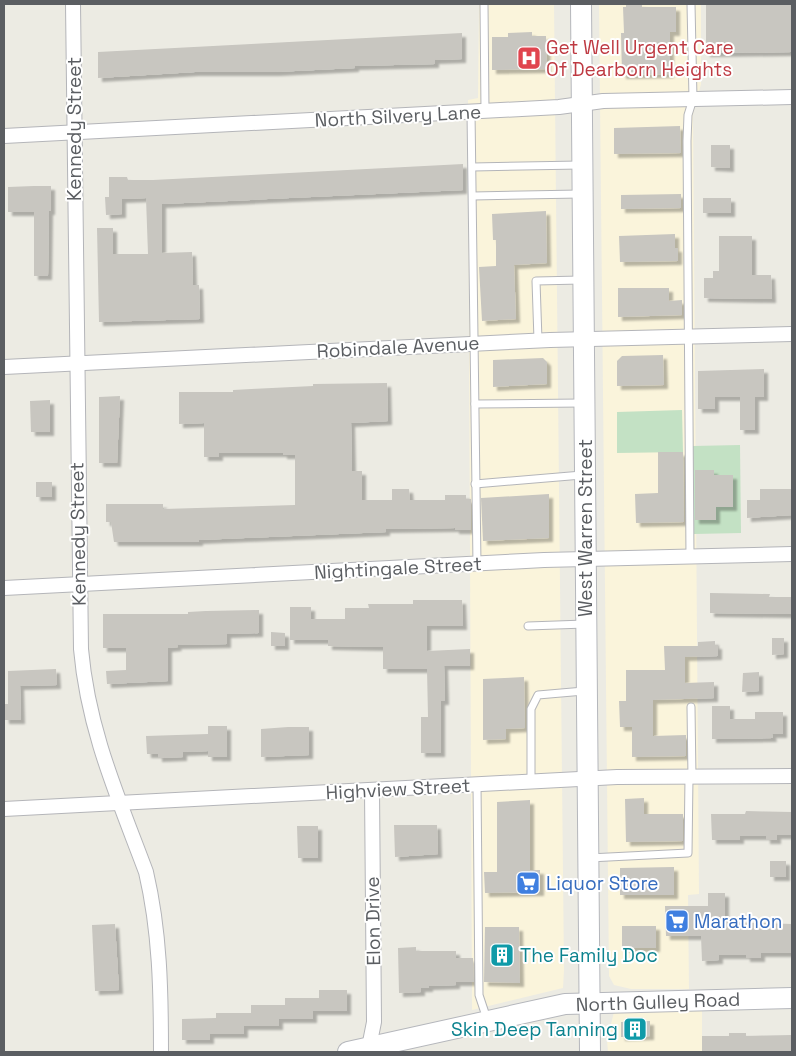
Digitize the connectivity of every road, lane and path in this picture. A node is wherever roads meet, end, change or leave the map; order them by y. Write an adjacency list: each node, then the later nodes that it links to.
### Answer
1 (73, 4): 9 (street, Kennedy Street)
2 (484, 4): 8 (lane)
3 (581, 4): 7 (main road, West Warren Street)
4 (691, 4): 6 (lane)
5 (792, 97): 6 (street, North Silvery Lane)
6 (693, 99): 7 (street, North Silvery Lane); 17 (lane)
7 (582, 103): 8 (street, North Silvery Lane); 11 (main road, West Warren Street)
8 (478, 111): 9 (street, North Silvery Lane); 12 (lane)
9 (74, 133): 10 (street, North Silvery Lane); 21 (street, Kennedy Street)
10 (4, 136)
11 (582, 165): 12 (lane); 13 (main road, West Warren Street)
12 (473, 167): 14 (lane)
13 (583, 194): 14 (lane); 15 (main road, West Warren Street)
14 (473, 196): 20 (lane)
15 (583, 280): 18 (main road, West Warren Street); 19 (lane)
16 (792, 334): 17 (street, Robindale Avenue)
17 (688, 336): 18 (street, Robindale Avenue); 28 (lane)
18 (584, 338): 19 (street, Robindale Avenue); 23 (main road, West Warren Street)
19 (538, 340): 20 (street, Robindale Avenue)
20 (475, 343): 21 (street, Robindale Avenue); 24 (lane)
21 (76, 363): 22 (street, Robindale Avenue); 31 (street, Kennedy Street)
22 (4, 367)
23 (584, 403): 24 (lane); 25 (main road, West Warren Street)
24 (475, 404): 26 (lane)
25 (585, 475): 26 (lane); 29 (main road, West Warren Street)
26 (475, 484): 30 (lane)
27 (792, 554): 28 (street, Nightingale Street)
28 (690, 557): 29 (street, Nightingale Street)
29 (586, 560): 30 (street, Nightingale Street); 33 (main road, West Warren Street)
30 (477, 564): 31 (street, Nightingale Street)
31 (78, 584): 32 (street, Nightingale Street); 43 (street, Kennedy Street)
32 (4, 588)
33 (586, 624): 34 (lane); 35 (main road, West Warren Street)
34 (528, 626)
35 (587, 691): 39 (main road, West Warren Street); 40 (lane)
36 (691, 707): 38 (lane)
37 (792, 776): 38 (street, Highview Street)
38 (690, 778): 39 (street, Highview Street); 45 (lane)
39 (588, 780): 40 (street, Highview Street); 45 (main road, West Warren Street)
40 (531, 782): 41 (street, Highview Street)
41 (478, 784): 42 (street, Highview Street); 48 (lane)
42 (372, 790): 43 (street, Highview Street); 49 (street, Elon Drive)
43 (120, 803): 44 (street, Highview Street); 50 (street, Kennedy Street)
44 (4, 809)
45 (588, 858): 47 (main road, West Warren Street)
46 (792, 998): 47 (main road, North Gulley Road)
47 (590, 1003): 48 (main road, North Gulley Road); 52 (main road, West Warren Street)
48 (488, 1021): 49 (main road, North Gulley Road)
49 (368, 1050): 51 (main road, North Gulley Road)
50 (161, 1052)
51 (348, 1052)
52 (590, 1052)

